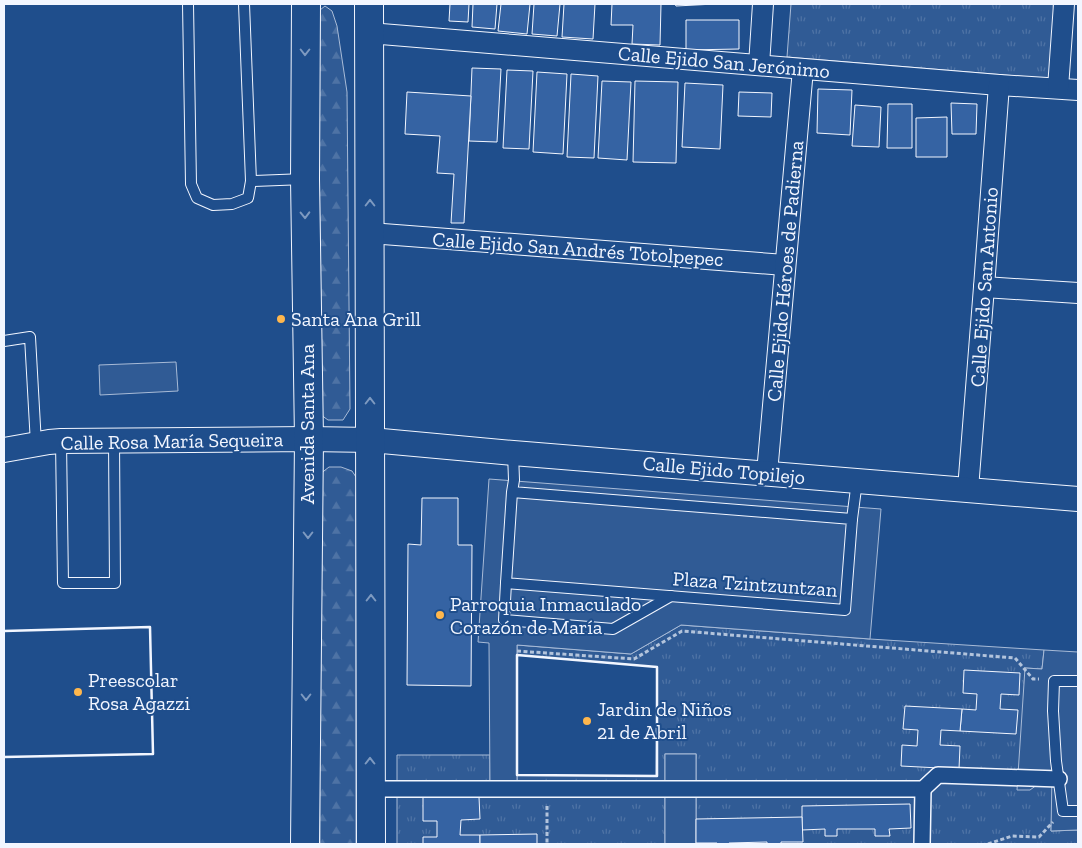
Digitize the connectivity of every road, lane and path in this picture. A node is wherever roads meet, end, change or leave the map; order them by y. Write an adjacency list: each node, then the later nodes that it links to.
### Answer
1 (188, 4): 14 (lane)
2 (244, 4): 14 (lane)
3 (306, 4): 13 (main road, Avenida Santa Ana, one-way to 13)
4 (369, 4): 7 (main road)
5 (763, 4): 8 (street)
6 (1064, 4): 11 (street)
7 (369, 33): 8 (street, Calle Ejido San Jerónimo); 15 (main road, one-way to 7)
8 (759, 65): 9 (street, Calle Ejido San Jerónimo)
9 (803, 69): 10 (street, Calle Ejido San Jerónimo); 16 (street, Calle Ejido Héroes de Padierna)
10 (999, 85): 11 (street, Calle Ejido San Jerónimo); 17 (street, Calle Ejido San Antonio)
11 (1058, 88): 12 (street, Calle Ejido San Jerónimo)
12 (1078, 90)
13 (304, 179): 14 (lane); 20 (main road, Avenida Santa Ana, one-way to 20)
14 (251, 181)
15 (370, 233): 16 (street, Calle Ejido San Andrés Totolpepec); 21 (main road, one-way to 15)
16 (785, 266): 27 (street, Calle Ejido Héroes de Padierna)
17 (984, 287): 18 (street); 29 (street, Calle Ejido San Antonio)
18 (1078, 293)
19 (4, 341): 24 (lane)
20 (309, 439): 21 (street, Calle Rosa María Sequeira); 23 (street, Calle Rosa María Sequeira); 44 (main road, Avenida Santa Ana, one-way to 44)
21 (370, 440): 26 (street, Calle Ejido Topilejo); 41 (main road, one-way to 21)
22 (62, 441): 23 (street, Calle Rosa María Sequeira); 23 (lane); 24 (street, Calle Rosa María Sequeira)
23 (114, 441)
24 (36, 444): 25 (street, Calle Rosa María Sequeira)
25 (4, 450)
26 (513, 453): 27 (street, Calle Ejido Topilejo); 30 (lane)
27 (767, 473): 28 (street, Calle Ejido Topilejo)
28 (857, 481): 29 (street, Calle Ejido Topilejo); 32 (lane)
29 (968, 489): 31 (street, Calle Ejido Topilejo)
30 (512, 492): 32 (lane); 33 (lane)
31 (1078, 498)
32 (852, 519): 34 (lane, Plaza Tzintzuntzan)
33 (506, 583): 34 (lane, Plaza Tzintzuntzan); 34 (lane)
34 (671, 596)
35 (517, 651): 36 (path)
36 (1054, 681): 37 (lane); 38 (lane)
37 (1078, 681)
38 (1059, 779): 40 (street); 42 (lane)
39 (547, 788): 40 (street); 41 (street); 46 (path)
40 (923, 788): 47 (street)
41 (370, 789): 45 (main road)
42 (1063, 811): 43 (lane); 48 (path)
43 (1078, 811)
44 (305, 844)
45 (370, 844)
46 (547, 844)
47 (922, 844)
48 (988, 844)

